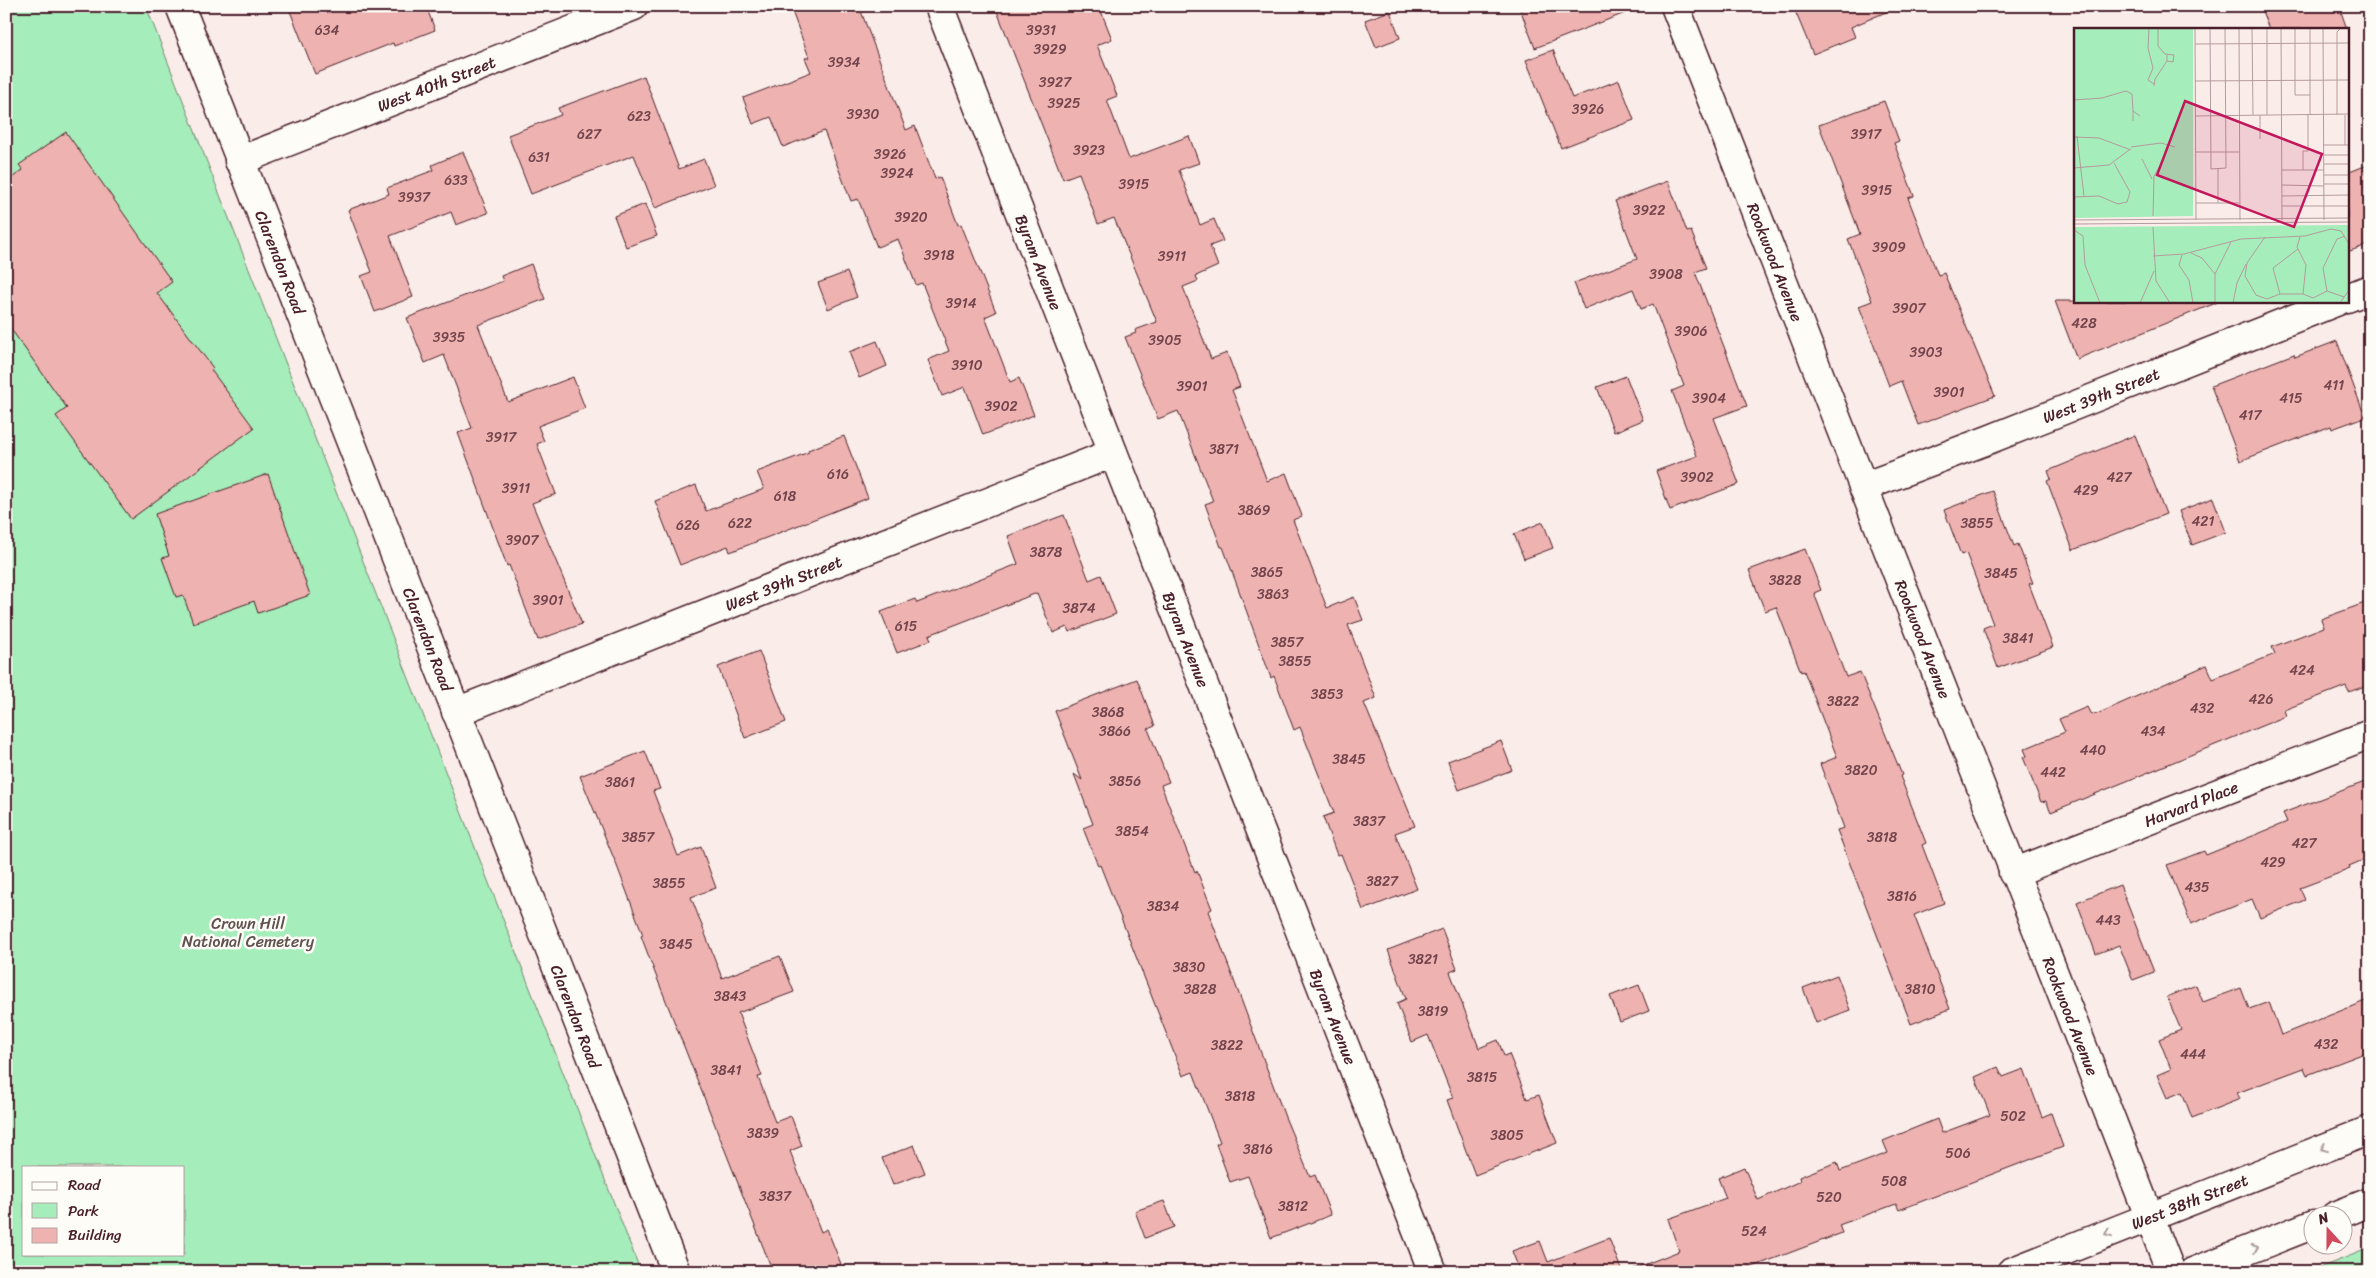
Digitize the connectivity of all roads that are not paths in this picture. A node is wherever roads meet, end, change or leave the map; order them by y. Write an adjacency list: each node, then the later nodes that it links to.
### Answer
1 (180, 6): 5 (street, Clarendon Road)
2 (634, 6): 5 (street, West 40th Street)
3 (939, 6): 9 (street, Byram Avenue)
4 (1675, 6): 10 (street, Rookwood Avenue)
5 (239, 161): 11 (street, Clarendon Road)
6 (2370, 289): 7 (street)
7 (2348, 298)
8 (2335, 302): 10 (street, West 39th Street)
9 (1113, 453): 11 (street, West 39th Street); 20 (street, Byram Avenue)
10 (1863, 487): 13 (street, Rookwood Avenue)
11 (456, 712): 19 (street, Clarendon Road)
12 (2370, 734): 13 (street, Harvard Place)
13 (2013, 873): 17 (street, Rookwood Avenue)
14 (2370, 1130): 17 (street, West 38th Street, one-way to 17)
15 (2370, 1202): 16 (street)
16 (2354, 1209)
17 (2149, 1217): 21 (street, West 38th Street, one-way to 21); 22 (street, Rookwood Avenue)
18 (2304, 1228): 23 (street, one-way to 18)
19 (676, 1272)
20 (1433, 1272)
21 (2011, 1272)
22 (2171, 1272)
23 (2193, 1272)

